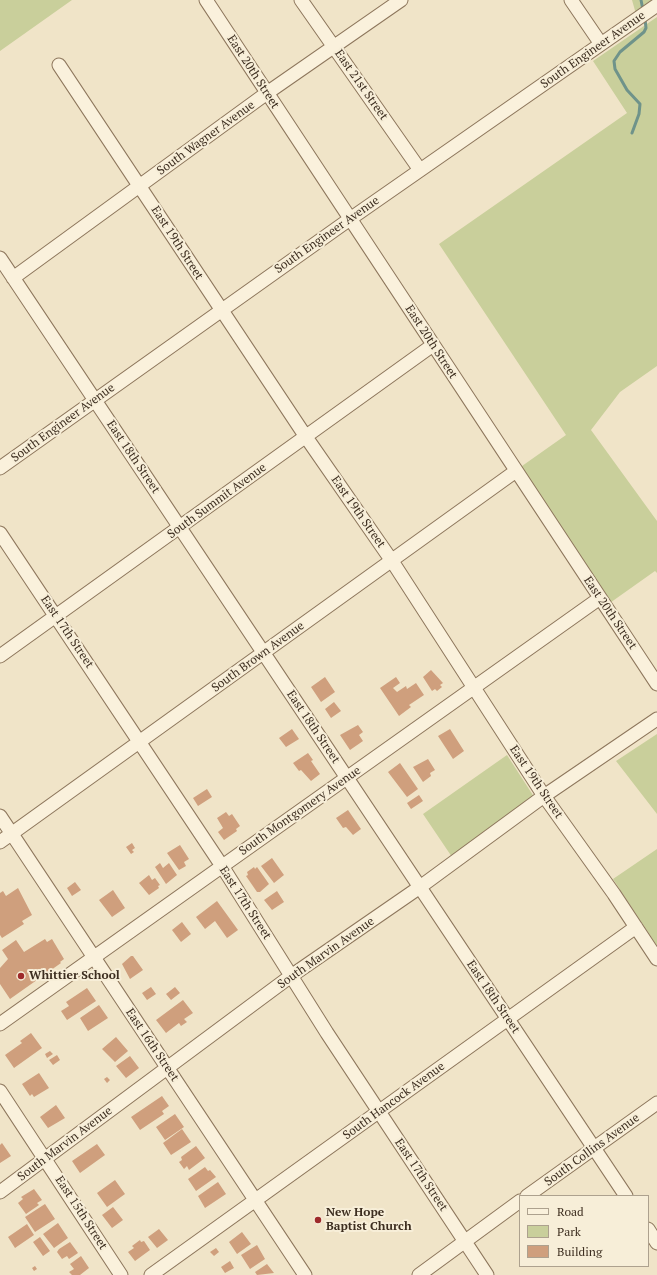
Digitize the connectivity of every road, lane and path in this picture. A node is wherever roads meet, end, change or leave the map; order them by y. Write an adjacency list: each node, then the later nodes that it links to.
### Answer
1 (206, 0): 9 (street, East 20th Street)
2 (301, 0): 7 (street, East 21st Street)
3 (400, 0): 7 (street, South Wagner Avenue)
4 (571, 0): 6 (street)
5 (657, 5): 6 (street, South Engineer Avenue)
6 (601, 44): 10 (street, South Engineer Avenue)
7 (334, 47): 9 (street, South Wagner Avenue); 10 (street, East 21st Street)
8 (59, 64): 11 (street, East 19th Street)
9 (267, 93): 11 (street, South Wagner Avenue); 12 (street, East 20th Street)
10 (420, 170): 12 (street, South Engineer Avenue)
11 (140, 186): 14 (street, South Wagner Avenue); 15 (street, East 19th Street)
12 (350, 219): 15 (street, South Engineer Avenue); 16 (street, East 20th Street)
13 (0, 258): 14 (street, East 18th Street)
14 (13, 278): 17 (street, East 18th Street)
15 (222, 310): 17 (street, South Engineer Avenue); 18 (street, East 19th Street)
16 (433, 345): 18 (street, South Summit Avenue); 20 (street, East 20th Street)
17 (95, 400): 19 (street, South Engineer Avenue); 21 (street, East 18th Street)
18 (306, 437): 21 (street, South Summit Avenue); 23 (street, East 19th Street)
19 (0, 468)
20 (516, 471): 23 (street, South Brown Avenue); 24 (street, East 20th Street)
21 (180, 527): 25 (street, South Summit Avenue); 26 (street, East 18th Street)
22 (0, 533): 25 (street, East 17th Street)
23 (392, 561): 26 (street, South Brown Avenue); 29 (street, East 19th Street)
24 (600, 598): 28 (street, East 20th Street); 29 (street, South Montgomery Avenue)
25 (56, 616): 27 (street, South Summit Avenue); 31 (street, East 17th Street)
26 (264, 653): 31 (street, South Brown Avenue); 32 (street, East 18th Street)
27 (0, 656)
28 (657, 684)
29 (474, 687): 32 (street, South Montgomery Avenue); 33 (street, East 19th Street)
30 (657, 719): 33 (street, South Marvin Avenue)
31 (140, 742): 35 (street, South Brown Avenue); 37 (street, East 17th Street)
32 (348, 779): 37 (street, South Montgomery Avenue); 38 (street, East 18th Street)
33 (544, 796): 38 (street, South Marvin Avenue); 39 (street, East 19th Street)
34 (0, 816): 35 (street, East 16th Street)
35 (12, 834): 36 (street, South Brown Avenue); 40 (street, East 16th Street)
36 (0, 842)
37 (222, 866): 40 (street, South Montgomery Avenue); 42 (street, East 17th Street)
38 (420, 887): 42 (street, South Marvin Avenue); 43 (street, East 18th Street)
39 (636, 927): 41 (street, East 19th Street); 43 (street, South Hancock Avenue)
40 (94, 957): 44 (street, South Montgomery Avenue); 45 (street, East 16th Street)
41 (657, 959)
42 (291, 976): 45 (street, South Marvin Avenue); 48 (street, East 17th Street)
43 (508, 1019): 48 (street, South Hancock Avenue); 49 (street, East 18th Street)
44 (0, 1024)
45 (168, 1068): 50 (street, South Marvin Avenue); 54 (street, East 16th Street)
46 (0, 1091): 50 (street, East 15th Street)
47 (657, 1103): 49 (street, South Collins Avenue)
48 (379, 1112): 54 (street, South Hancock Avenue); 57 (street, East 17th Street)
49 (594, 1148): 52 (street, South Collins Avenue); 53 (street, East 18th Street)
50 (46, 1159): 51 (street, South Marvin Avenue); 59 (street, East 15th Street)
51 (0, 1192)
52 (528, 1195)
53 (625, 1195)
54 (256, 1201): 60 (street, South Hancock Avenue); 61 (street, East 16th Street)
55 (519, 1202): 57 (street)
56 (649, 1231): 58 (street)
57 (465, 1242): 62 (street); 63 (street, East 17th Street)
58 (657, 1243)
59 (121, 1275)
60 (152, 1275)
61 (305, 1275)
62 (419, 1275)
63 (487, 1275)

